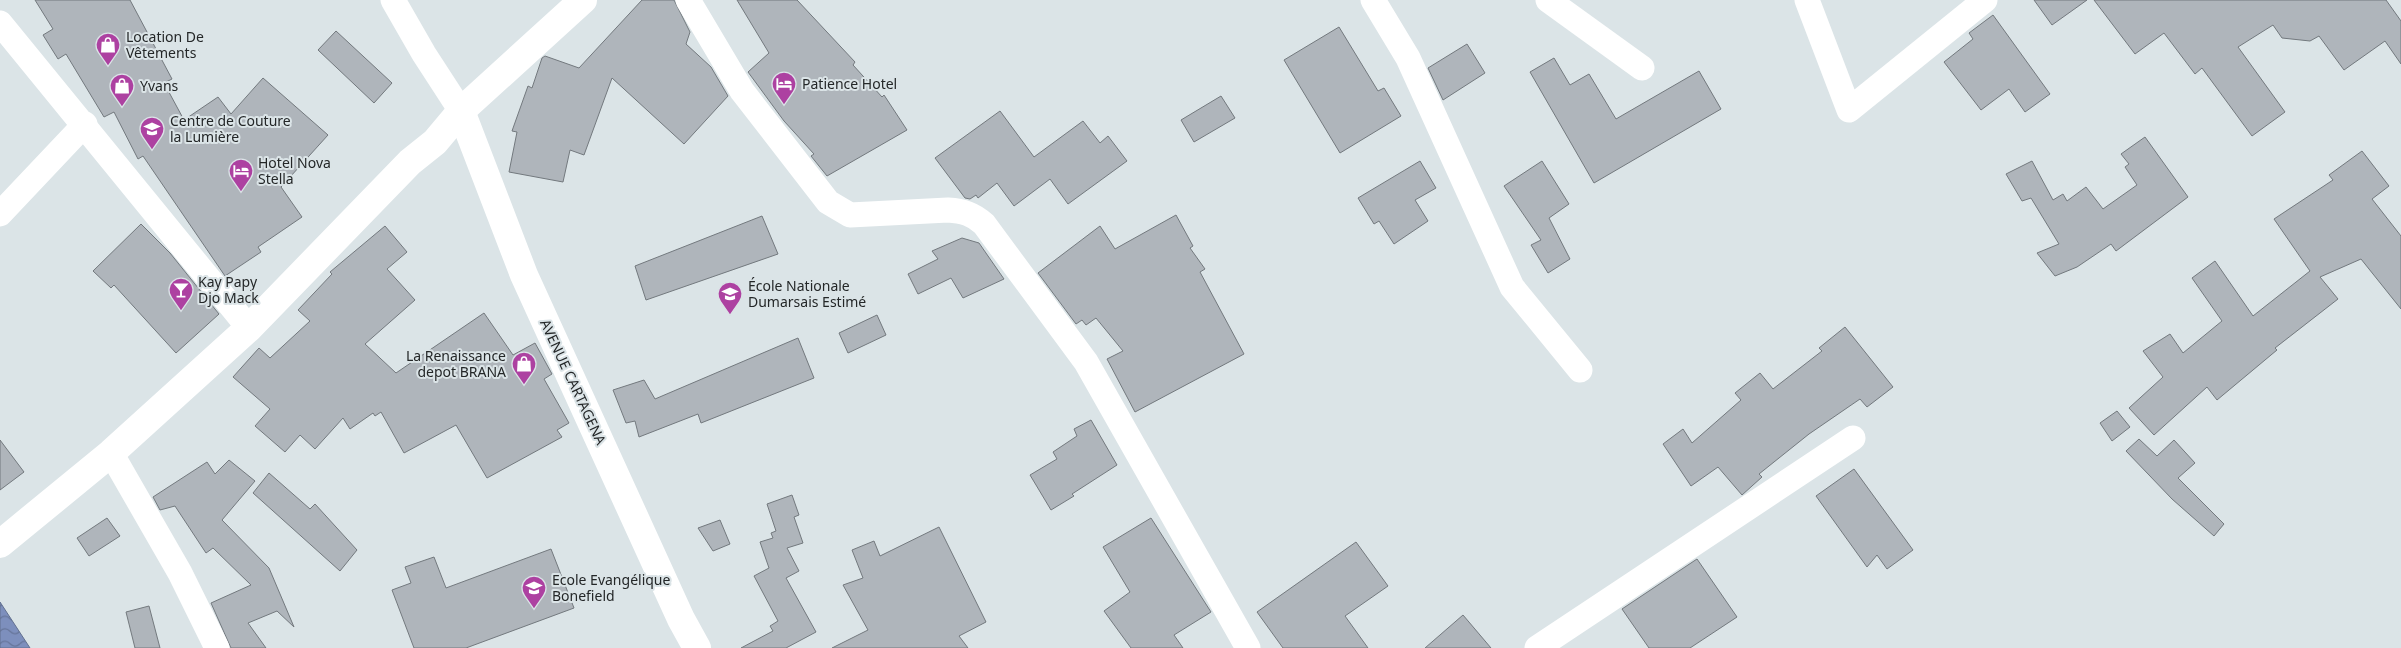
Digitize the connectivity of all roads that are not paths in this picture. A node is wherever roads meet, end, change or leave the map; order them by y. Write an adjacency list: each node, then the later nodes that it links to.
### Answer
1 (393, 0): 10 (street)
2 (582, 0): 10 (main road)
3 (688, 0): 20 (street)
4 (1373, 0): 14 (street)
5 (1548, 0): 9 (street)
6 (1807, 0): 7 (street)
7 (1985, 0)
8 (5, 40): 11 (street)
9 (1642, 68)
10 (461, 111): 13 (main road); 19 (main road, AVENUE CARTAGENA)
11 (85, 124): 12 (street); 13 (street)
12 (0, 214)
13 (249, 328): 16 (main road)
14 (1580, 370)
15 (1853, 438): 21 (street)
16 (111, 453): 17 (main road); 18 (street)
17 (0, 544)
18 (217, 648)
19 (697, 648)
20 (1248, 648)
21 (1537, 648)

